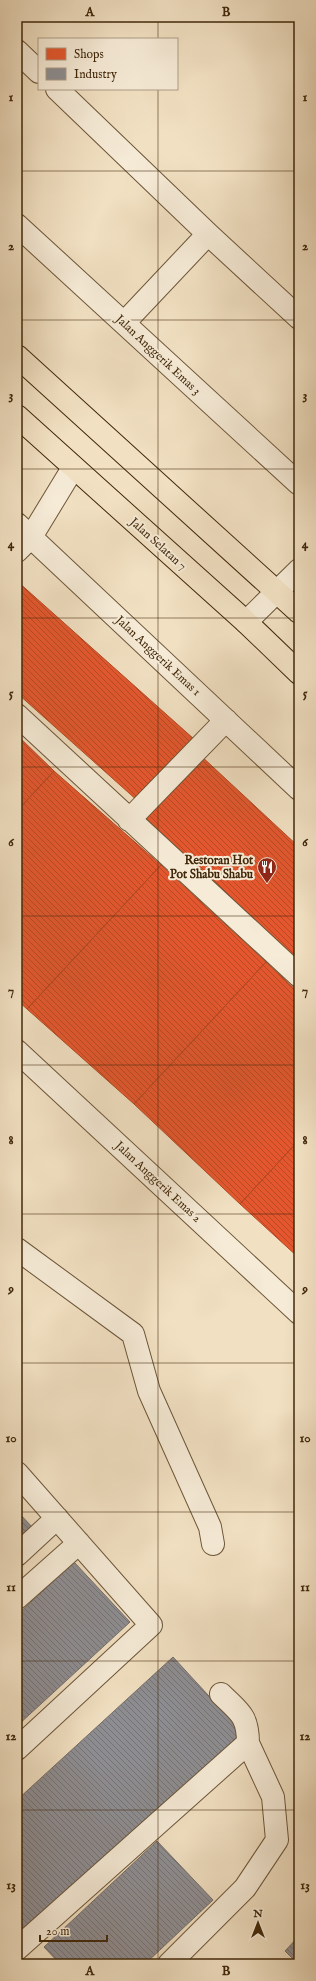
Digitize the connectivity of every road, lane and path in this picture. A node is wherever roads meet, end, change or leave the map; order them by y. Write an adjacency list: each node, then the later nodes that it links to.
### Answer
1 (17, 51): 2 (street)
2 (38, 71)
3 (58, 90): 5 (street)
4 (17, 225): 7 (street, Jalan Anggerik Emas 3)
5 (208, 234): 6 (street); 7 (street)
6 (299, 318)
7 (124, 323): 11 (street, Jalan Anggerik Emas 3)
8 (17, 356): 14 (main road)
9 (17, 416): 10 (main road, Jalan Selatan 7)
10 (73, 468): 12 (street); 16 (main road, Jalan Selatan 7)
11 (299, 484)
12 (22, 537): 19 (street, Jalan Anggerik Emas 1)
13 (299, 570): 14 (street)
14 (277, 591): 15 (main road); 16 (street)
15 (299, 612)
16 (246, 622): 17 (main road, Jalan Selatan 7)
17 (299, 673)
18 (17, 715): 21 (street)
19 (226, 720): 20 (street, Jalan Anggerik Emas 1); 21 (street)
20 (299, 789)
21 (129, 820): 22 (street)
22 (299, 976)
23 (17, 1051): 25 (street, Jalan Anggerik Emas 2)
24 (17, 1250): 29 (street)
25 (299, 1313)
26 (17, 1473): 27 (street)
27 (57, 1518): 28 (street); 30 (street)
28 (79, 1543): 31 (street); 34 (street)
29 (212, 1544)
30 (17, 1555)
31 (17, 1598)
32 (221, 1694): 33 (street)
33 (248, 1743): 35 (street); 38 (street)
34 (17, 1749)
35 (17, 1949)
36 (17, 1958): 37 (street)
37 (22, 1964)
38 (169, 1964)

